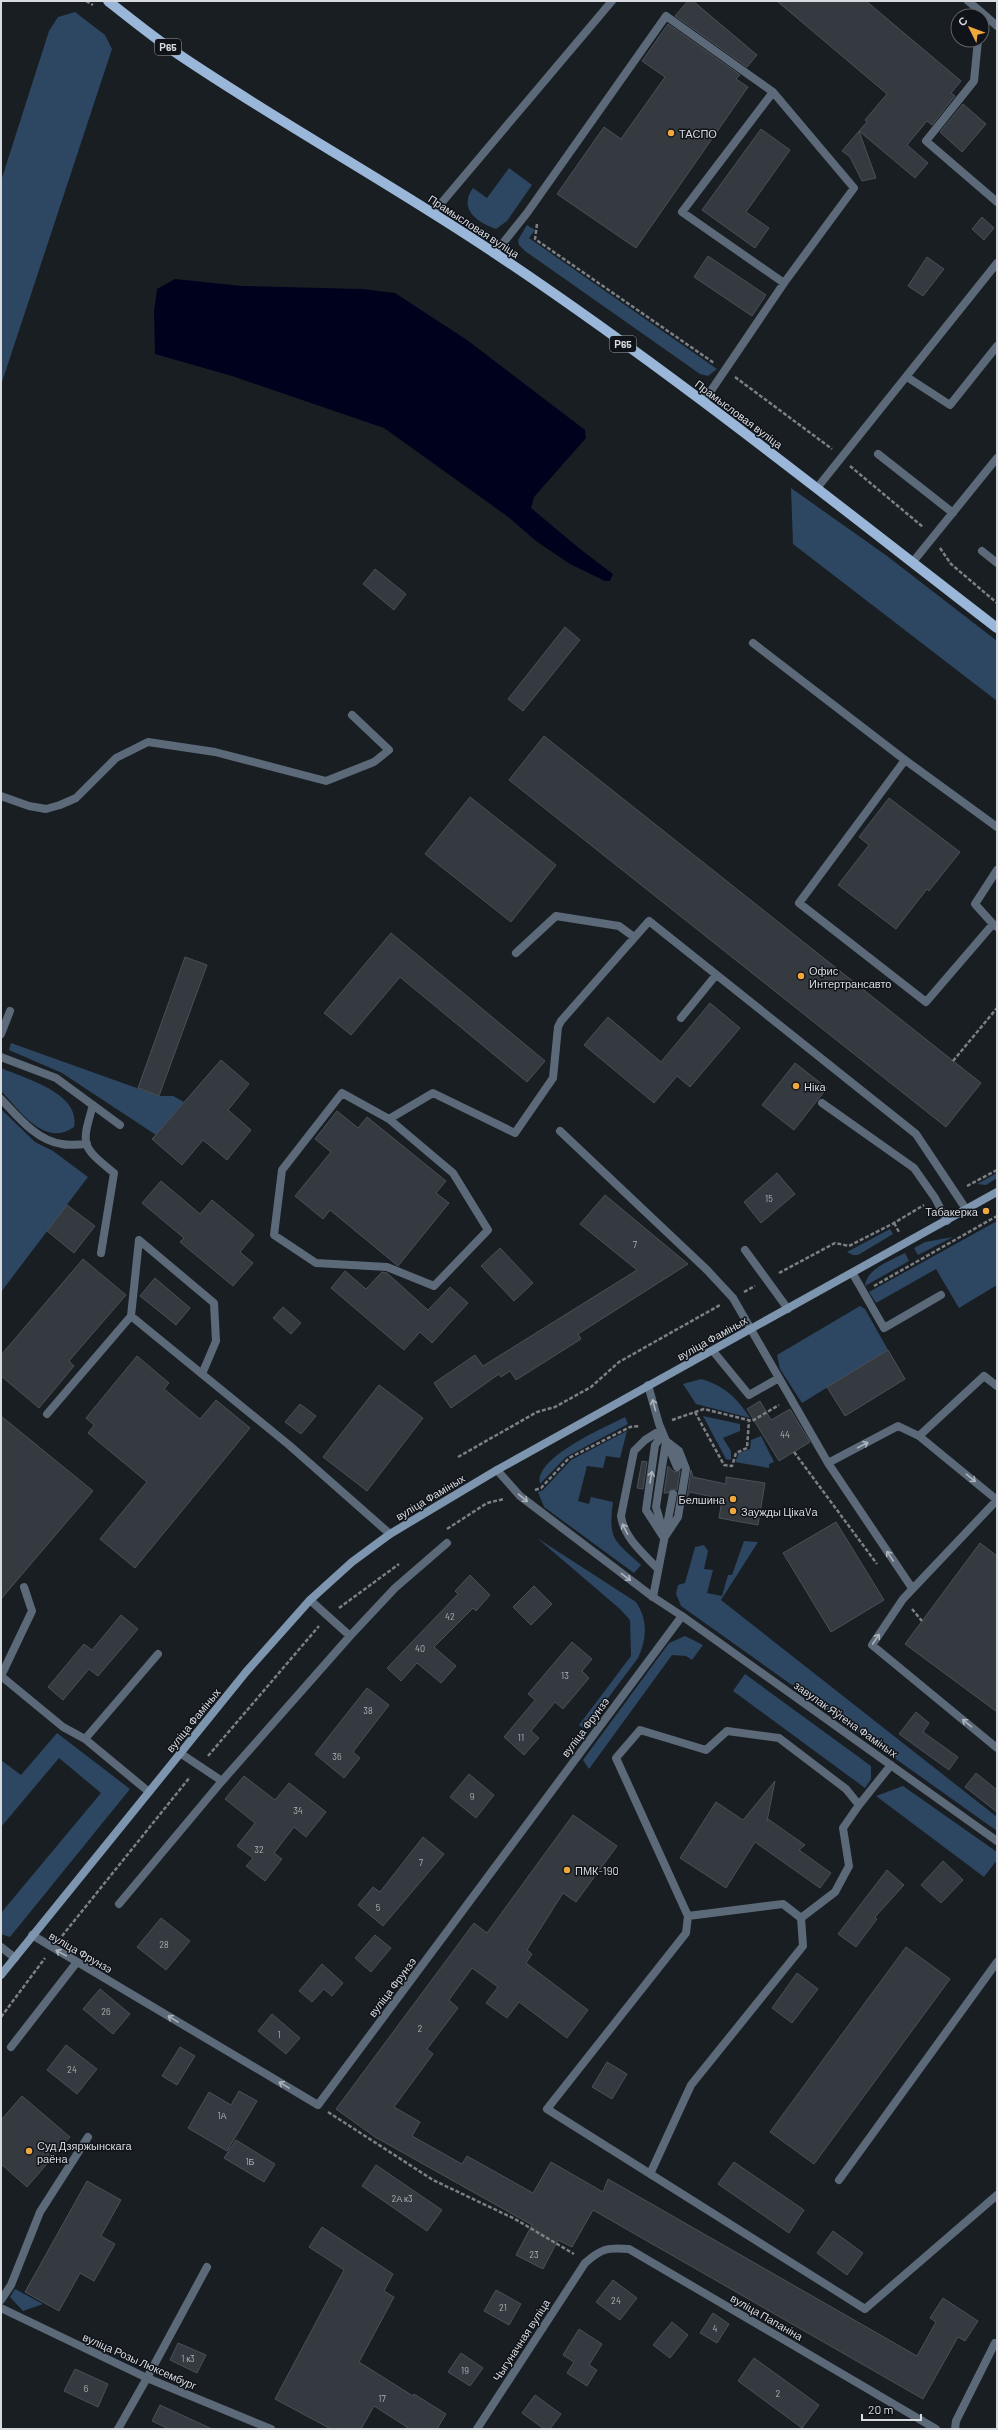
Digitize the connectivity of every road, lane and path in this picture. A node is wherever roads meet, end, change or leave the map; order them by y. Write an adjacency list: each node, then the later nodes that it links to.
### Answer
1 (86, 1): 2 (path)
2 (96, 1)
3 (108, 1): 8 (main road, Прамысловая вуліца / Р65)
4 (612, 1): 8 (street)
5 (977, 48): 7 (street)
6 (773, 92): 10 (street); 12 (street); 12 (street)
7 (997, 202)
8 (433, 213): 10 (main road, Прамысловая вуліца / Р65)
9 (537, 220): 14 (path)
10 (495, 253): 16 (main road, Прамысловая вуліца / Р65)
11 (997, 263): 15 (street)
12 (784, 282): 14 (street)
13 (997, 346): 15 (street)
14 (724, 370): 16 (street); 18 (path)
15 (907, 377): 18 (street)
16 (704, 401): 20 (main road, Прамысловая вуліца / Р65)
17 (878, 454): 21 (street)
18 (841, 458): 20 (street); 22 (path)
19 (997, 458): 21 (street)
20 (817, 488): 24 (main road, Прамысловая вуліца / Р65)
21 (952, 513): 22 (street)
22 (933, 536): 24 (street); 26 (path)
23 (982, 551): 25 (street)
24 (912, 563): 27 (main road, Прамысловая вуліца / Р65)
25 (997, 563)
26 (997, 603)
27 (997, 628)
28 (753, 643): 30 (street)
29 (352, 715): 31 (street)
30 (905, 760): 32 (street); 34 (street)
31 (1, 796)
32 (997, 827)
33 (997, 870): 34 (street)
34 (995, 925)
35 (634, 937): 36 (street); 37 (street); 47 (street)
36 (516, 953)
37 (716, 975): 40 (street); 53 (street)
38 (997, 1008): 43 (path)
39 (10, 1010): 41 (street)
40 (681, 1018)
41 (1, 1034)
42 (1, 1057): 46 (street)
43 (953, 1061)
44 (1, 1099): 50 (street)
45 (822, 1103): 52 (street)
46 (93, 1105): 48 (street); 50 (street)
47 (389, 1119): 47 (street)
48 (120, 1125)
49 (560, 1131): 62 (street)
50 (87, 1144): 57 (street)
51 (997, 1192): 53 (main road, вуліца Фаміных)
52 (935, 1198): 55 (street); 59 (path)
53 (966, 1210): 55 (main road, вуліца Фаміных)
54 (997, 1216): 60 (path)
55 (947, 1221): 58 (main road, вуліца Фаміных)
56 (745, 1250): 59 (street)
57 (101, 1252)
58 (853, 1274): 60 (street); 63 (main road, вуліца Фаміных)
59 (767, 1279): 62 (path); 63 (street)
60 (863, 1292): 61 (street)
61 (940, 1295)
62 (733, 1298): 65 (street); 78 (path)
63 (788, 1309): 65 (main road, вуліца Фаміных)
64 (131, 1316): 67 (street); 67 (street); 73 (street)
65 (749, 1330): 66 (main road, вуліца Фаміных); 68 (street)
66 (713, 1351): 68 (street); 69 (main road, вуліца Фаміных)
67 (202, 1374): 84 (street)
68 (779, 1378): 71 (street)
69 (648, 1385): 75 (street, one-way to 69); 81 (main road, вуліца Фаміных)
70 (997, 1386): 76 (street)
71 (790, 1398): 74 (path); 79 (street)
72 (695, 1412): 74 (path); 74 (path); 75 (path)
73 (47, 1414)
74 (749, 1420)
75 (662, 1432): 80 (street); 85 (street, one-way to 75); 85 (street); 88 (street, one-way to 75)
76 (919, 1436): 79 (street, one-way to 76); 83 (street, one-way to 83)
77 (794, 1452): 87 (path)
78 (458, 1457)
79 (828, 1463): 90 (street, one-way to 79)
80 (677, 1467)
81 (497, 1470): 84 (main road, вуліца Фаміных); 91 (street, завулак Яўгена Фаміных, one-way to 91)
82 (673, 1494): 85 (street)
83 (997, 1500): 90 (street)
84 (390, 1534): 93 (main road, вуліца Фаміных)
85 (664, 1538): 88 (street)
86 (447, 1543): 96 (street)
87 (879, 1567)
88 (658, 1569): 91 (street)
89 (24, 1587): 98 (street)
90 (912, 1588): 92 (street)
91 (653, 1597): 94 (street, завулак Яўгена Фаміных)
92 (903, 1599): 95 (path); 100 (street, one-way to 92)
93 (310, 1600): 96 (street); 101 (main road, вуліца Фаміных)
94 (682, 1616): 102 (street, завулак Яўгена Фаміных); 117 (street, вуліца Фрунзэ)
95 (922, 1620)
96 (350, 1636): 103 (street)
97 (158, 1654): 99 (street)
98 (1, 1676): 99 (street)
99 (85, 1739): 104 (street)
100 (997, 1748)
101 (180, 1753): 103 (street); 104 (main road, вуліца Фаміных)
102 (891, 1765): 105 (street); 106 (street, завулак Яўгена Фаміных)
103 (222, 1781): 107 (street)
104 (149, 1792): 110 (main road, вуліца Фаміных)
105 (859, 1805): 108 (street); 109 (street)
106 (997, 1841)
107 (119, 1904)
108 (688, 1916): 109 (street); 119 (street)
109 (801, 1918): 119 (street)
110 (32, 1935): 112 (main road, вуліца Фаміных); 113 (street, вуліца Фрунзэ, one-way to 110)
111 (1, 1947): 112 (street)
112 (15, 1958): 115 (main road, вуліца Фаміных)
113 (77, 1962): 116 (street); 117 (street, вуліца Фрунзэ, one-way to 113)
114 (997, 1962): 120 (street)
115 (1, 1975)
116 (11, 2047)
117 (318, 2105): 122 (path)
118 (88, 2137): 124 (street)
119 (650, 2174): 121 (street)
120 (839, 2180)
121 (997, 2195)
122 (585, 2263): 130 (street, Чыгуначная вуліца); 131 (street, вуліца Папаніна)
123 (207, 2267): 127 (street)
124 (1, 2300)
125 (1, 2308): 127 (street, вуліца Розы Люксембург)
126 (995, 2343): 132 (street)
127 (147, 2378): 128 (street); 129 (street, вуліца Розы Люксембург)
128 (118, 2429)
129 (271, 2429)
130 (477, 2429)
131 (936, 2429)
132 (955, 2429)

